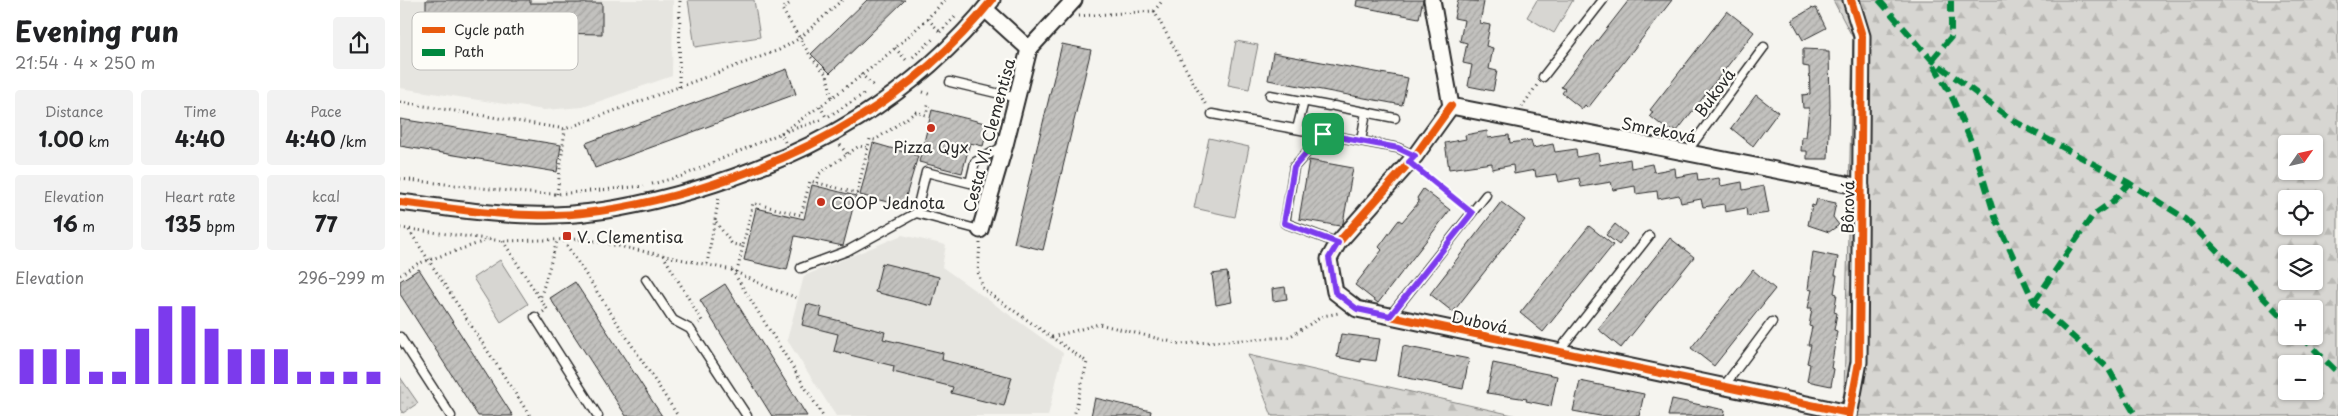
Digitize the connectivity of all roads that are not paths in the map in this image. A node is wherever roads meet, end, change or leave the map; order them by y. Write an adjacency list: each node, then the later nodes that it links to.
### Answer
1 (1074, 0): 7 (street)
2 (1432, 0): 13 (street)
3 (1604, 0): 8 (lane)
4 (1851, 0): 23 (street, Bôrová)
5 (988, 4): 7 (street); 25 (street)
6 (1764, 47): 21 (lane, Buková)
7 (1029, 49): 11 (street, Cesta Vl. Clementisa)
8 (1543, 77)
9 (950, 82): 11 (lane)
10 (1270, 95): 12 (lane)
11 (1017, 98): 20 (street, Cesta Vl. Clementisa)
12 (1304, 101): 14 (lane); 17 (lane)
13 (1451, 106): 21 (street, Smreková); 22 (street, Dubová)
14 (1366, 112): 16 (lane); 19 (lane)
15 (1212, 114): 17 (lane)
16 (1395, 118)
17 (1298, 130): 18 (lane)
18 (1323, 134): 19 (lane); 29 (lane)
19 (1361, 141): 22 (lane)
20 (1005, 145): 26 (lane); 27 (street, Cesta Vl. Clementisa)
21 (1686, 152): 23 (street, Smreková)
22 (1412, 159): 29 (street, Dubová)
23 (1861, 187): 38 (street, Bôrová)
24 (1486, 195): 32 (lane)
25 (400, 202)
26 (916, 213): 27 (lane); 30 (lane)
27 (980, 230)
28 (1649, 236): 36 (lane)
29 (1338, 243): 32 (street, Dubová)
30 (801, 268)
31 (646, 279): 41 (lane)
32 (1390, 316): 36 (street, Dubová)
33 (534, 317): 40 (lane)
34 (1772, 322): 37 (lane)
35 (400, 337): 39 (lane)
36 (1558, 352): 37 (street, Dubová)
37 (1724, 386): 38 (street, Dubová)
38 (1849, 414)
39 (451, 416)
40 (598, 416)
41 (747, 416)

